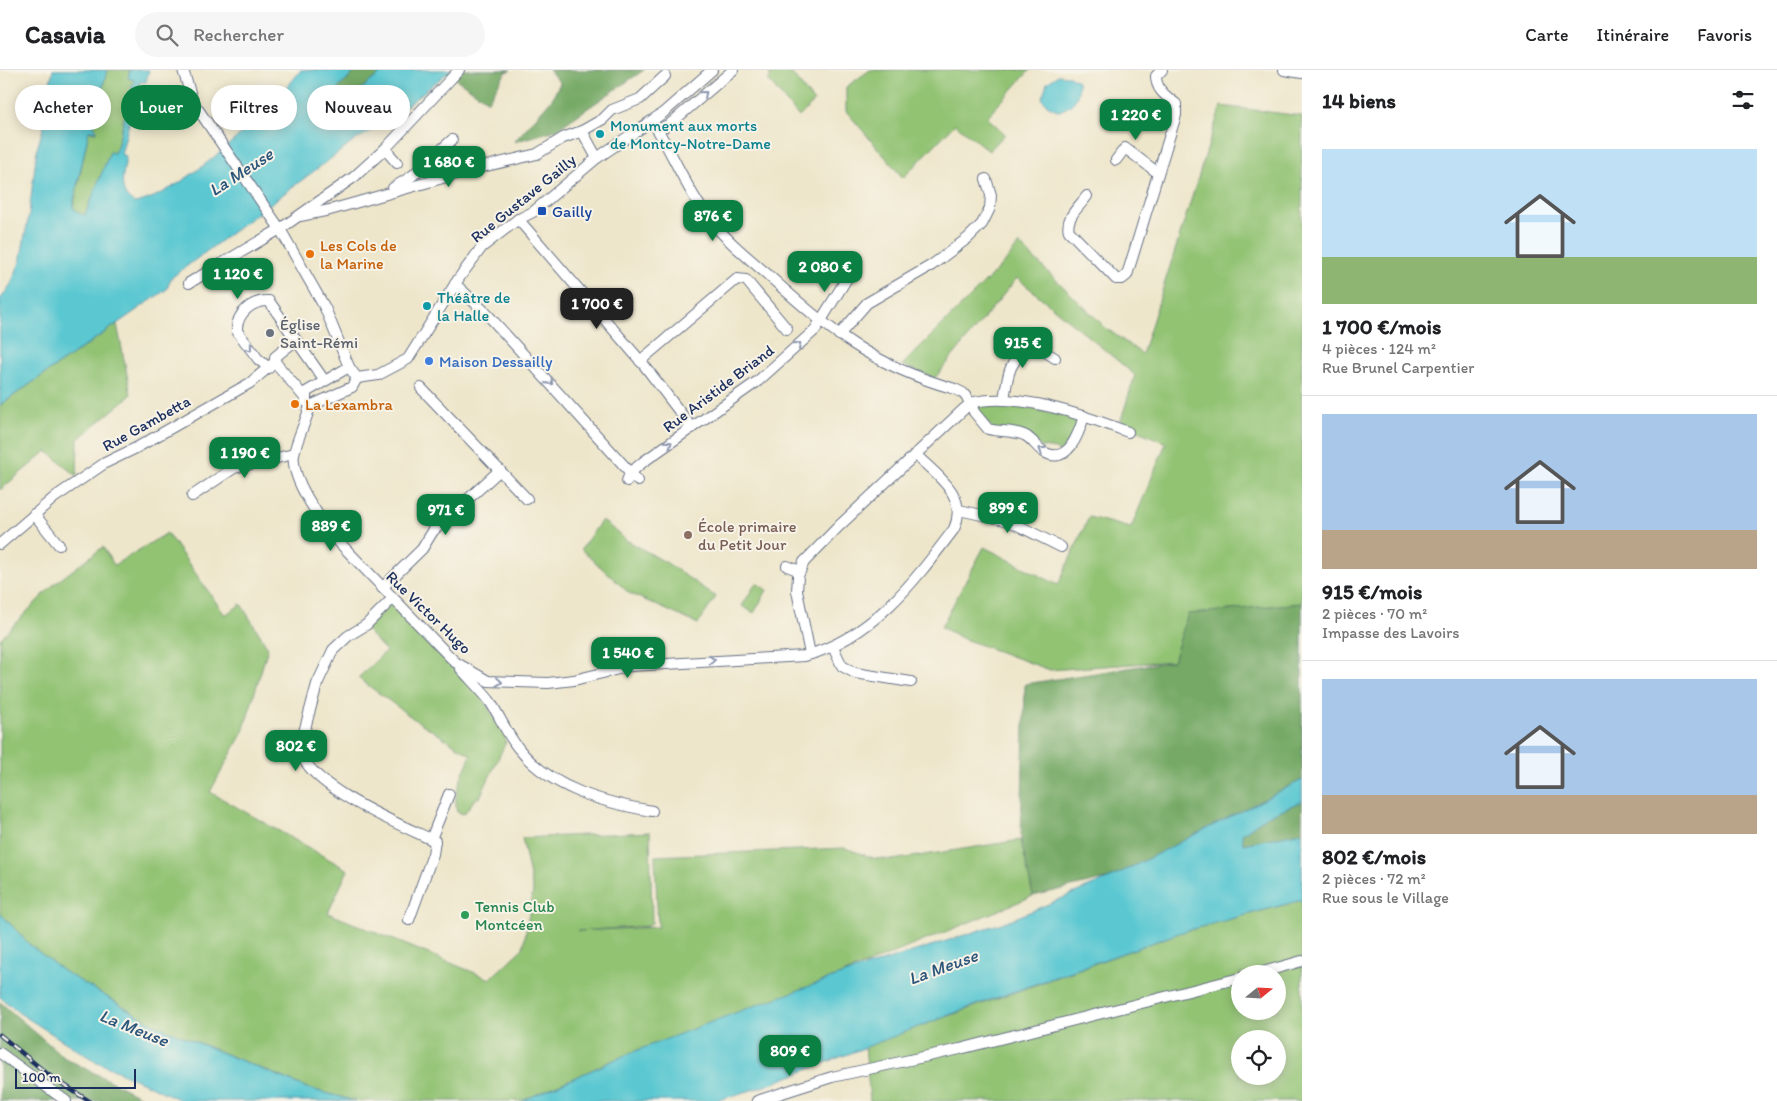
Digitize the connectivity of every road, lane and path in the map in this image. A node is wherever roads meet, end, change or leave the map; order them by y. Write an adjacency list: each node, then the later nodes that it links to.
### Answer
1 (183, 70): 23 (street)
2 (459, 70): 13 (street)
3 (712, 70): 9 (street, Rue Gustave Gailly)
4 (733, 70): 10 (street, one-way to 4)
5 (1162, 70): 17 (street)
6 (1284, 70): 7 (street)
7 (1302, 73)
8 (665, 76): 11 (street)
9 (652, 121): 10 (street); 14 (street, Rue Gustave Gailly)
10 (658, 130): 27 (street)
11 (582, 131): 14 (street); 19 (street)
12 (452, 140): 19 (street)
13 (385, 149): 16 (street); 21 (street)
14 (597, 158): 22 (street, Rue Gustave Gailly)
15 (1116, 160): 17 (street)
16 (397, 163)
17 (1158, 173): 20 (street)
18 (986, 179): 29 (street)
19 (386, 193): 21 (street)
20 (1087, 196)
21 (296, 217): 23 (street)
22 (518, 219): 26 (street, Rue Gustave Gailly); 32 (street)
23 (277, 224): 25 (street); 34 (street)
24 (849, 275): 27 (street, Rue Aristide Briand)
25 (188, 283)
26 (455, 284): 34 (street, Rue Gustave Gailly); 46 (street, one-way to 46)
27 (820, 323): 29 (street); 41 (street, Rue Aristide Briand, one-way to 27)
28 (787, 329): 32 (street)
29 (839, 336): 39 (street)
30 (296, 340): 33 (street, Rue Gambetta); 33 (street, one-way to 33); 35 (street)
31 (1055, 358): 37 (street)
32 (640, 360): 41 (street)
33 (272, 365): 38 (street); 51 (street, Rue Gambetta)
34 (353, 373): 35 (street); 38 (street)
35 (324, 380): 38 (street)
36 (420, 388): 45 (street)
37 (1004, 400): 39 (street); 40 (street)
38 (307, 402): 43 (street)
39 (972, 403): 40 (street, one-way to 39); 44 (street)
40 (1084, 416): 42 (street)
41 (692, 428): 46 (street, Rue Aristide Briand, one-way to 41)
42 (1128, 432)
43 (294, 454): 48 (street); 57 (street, Rue Victor Hugo)
44 (916, 454): 50 (street); 56 (street)
45 (500, 470): 49 (street); 57 (street)
46 (628, 477): 47 (street)
47 (638, 481)
48 (192, 496)
49 (527, 499)
50 (959, 510): 54 (street); 59 (street, Rue Victor Hugo)
51 (34, 514): 52 (street, Rue Gambetta); 53 (street)
52 (0, 544)
53 (59, 545)
54 (1061, 547)
55 (787, 566): 56 (street)
56 (800, 571): 60 (street)
57 (382, 588): 58 (street, Rue Victor Hugo)
58 (392, 599): 61 (street, Rue Victor Hugo); 65 (street)
59 (833, 646): 60 (street, Rue Victor Hugo); 62 (street)
60 (810, 654): 61 (street, Rue Victor Hugo, one-way to 60)
61 (455, 662): 64 (street)
62 (911, 682)
63 (449, 794): 65 (street)
64 (652, 811)
65 (431, 839): 66 (street)
66 (409, 920)
67 (1302, 961): 68 (street)
68 (1286, 966)
69 (1231, 980): 72 (street)
70 (0, 1053): 71 (street)
71 (66, 1101)
72 (757, 1101)

